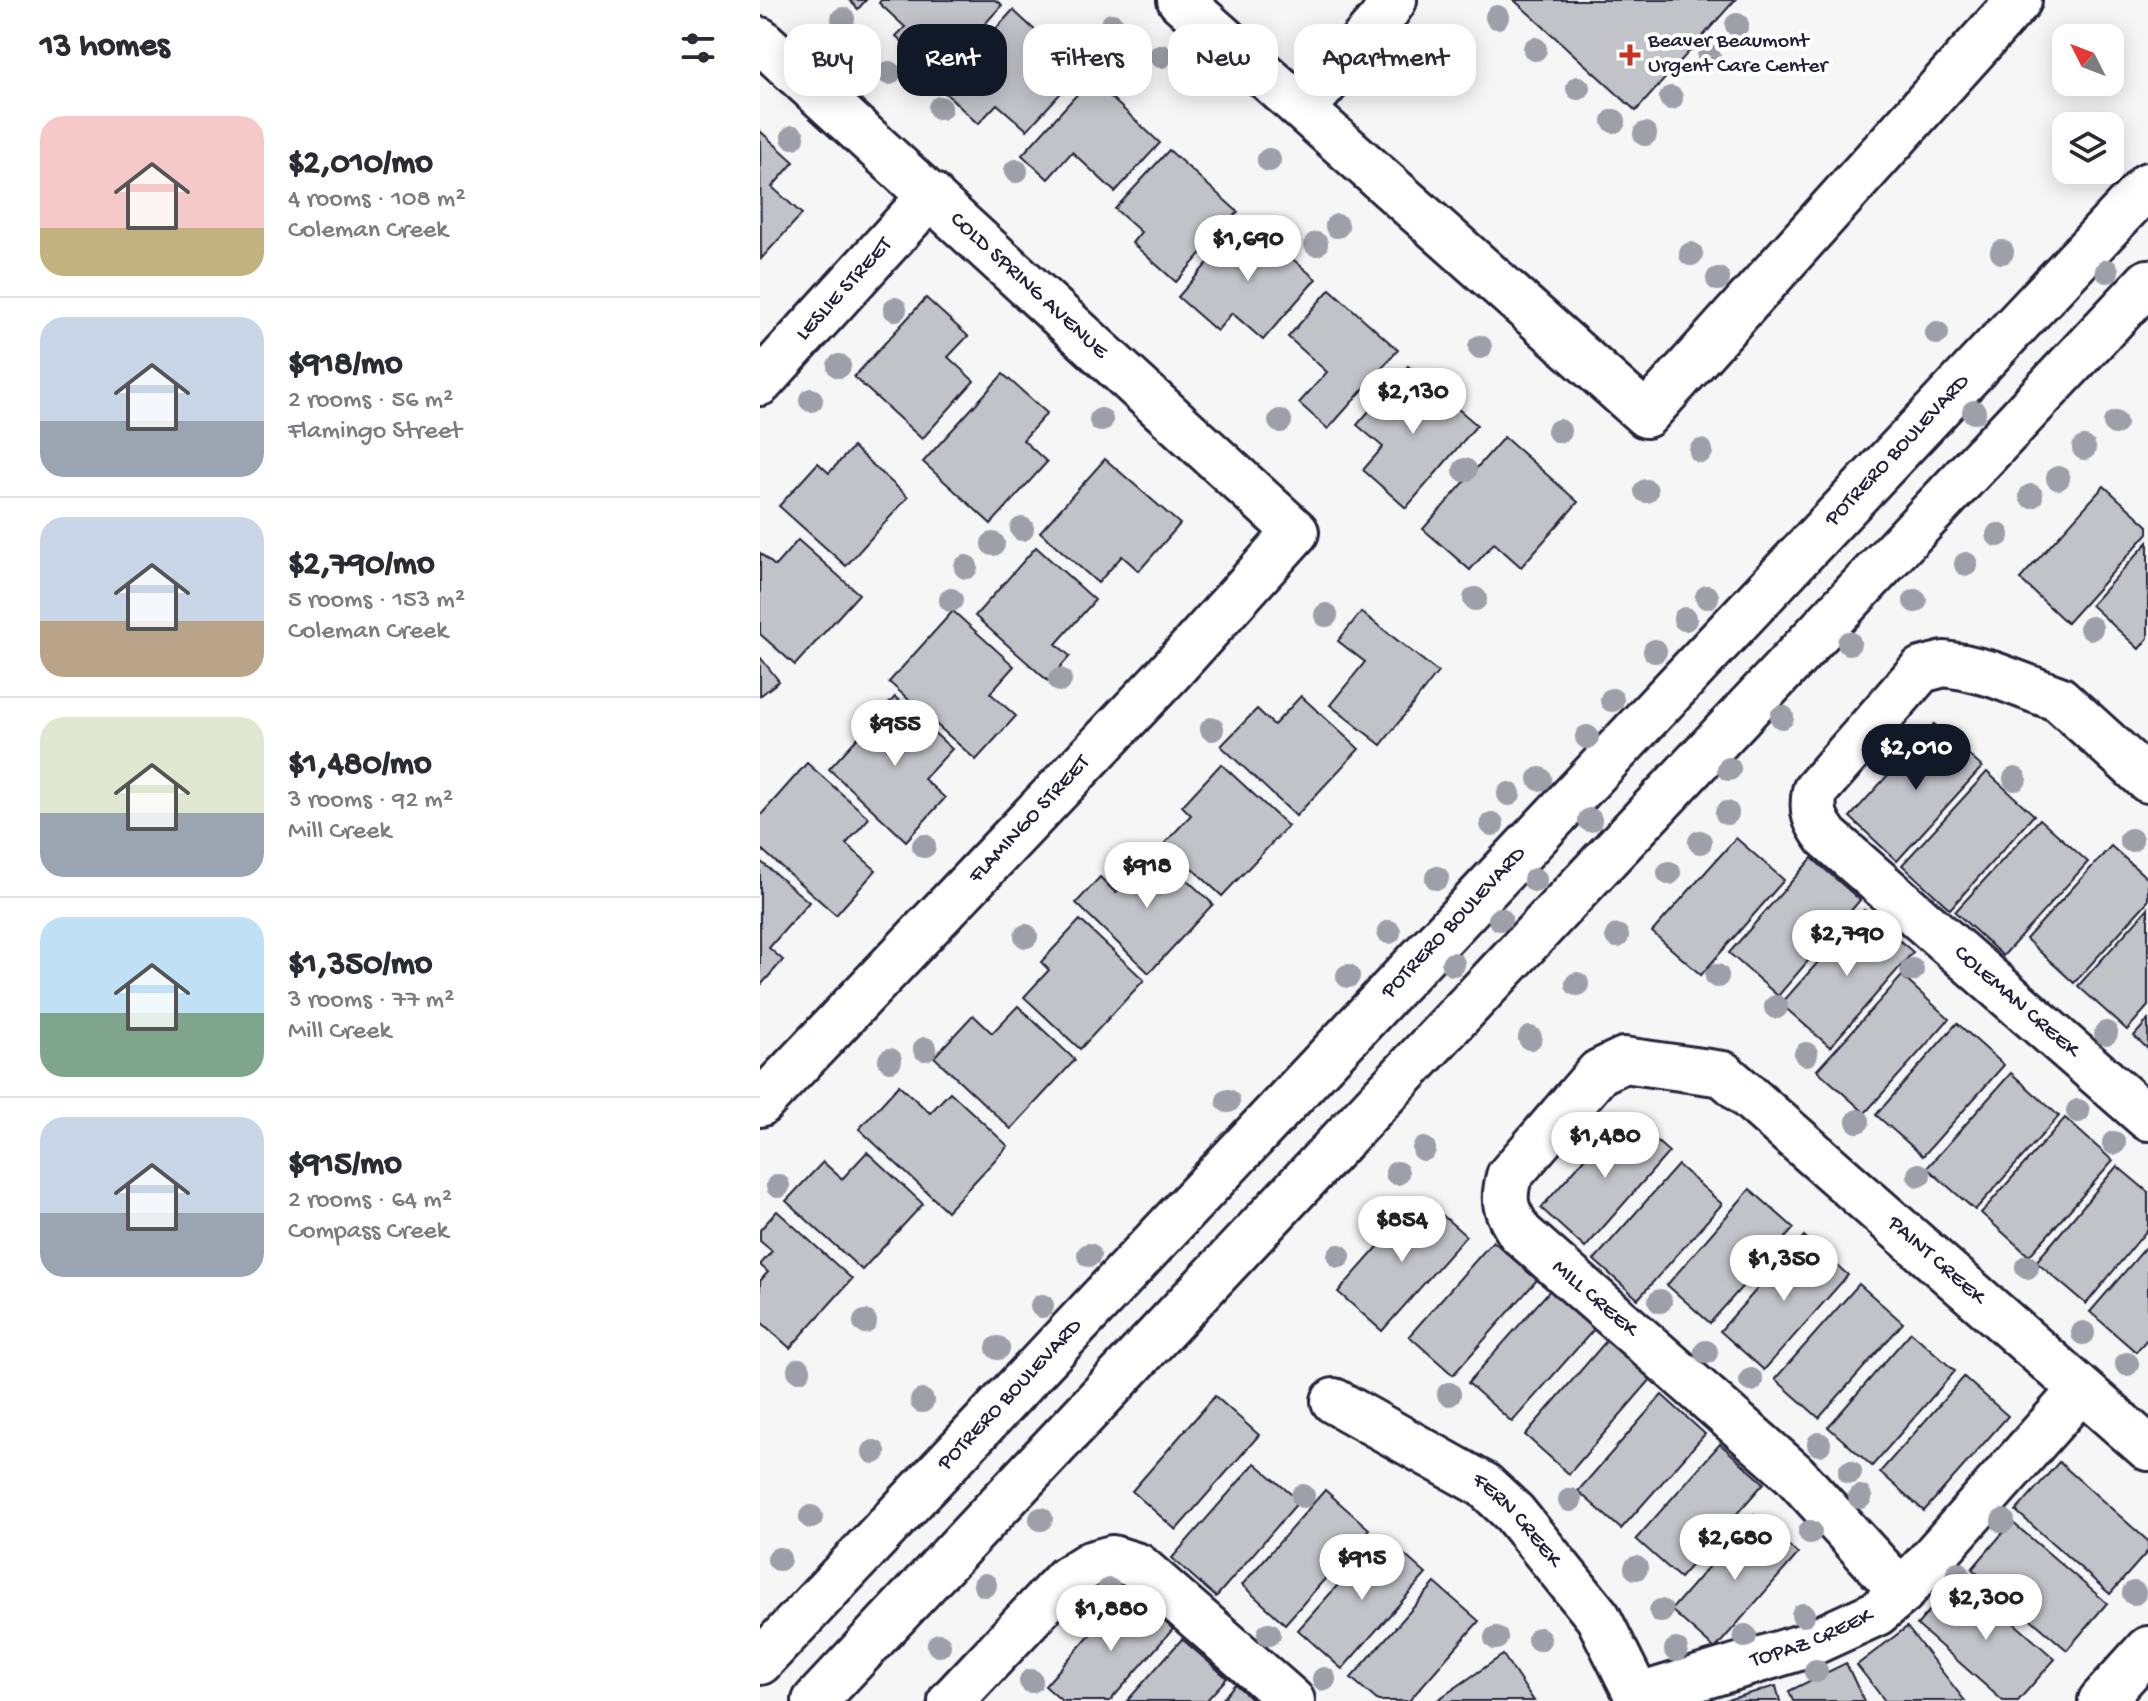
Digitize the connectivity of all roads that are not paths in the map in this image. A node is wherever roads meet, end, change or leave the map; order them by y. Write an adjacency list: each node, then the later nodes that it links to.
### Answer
1 (1180, 0): 5 (street)
2 (1394, 0): 5 (street)
3 (2019, 0): 5 (street)
4 (760, 40): 7 (street, COLD SPRING AVENUE)
5 (1303, 109)
6 (2148, 185): 20 (street, POTRERO BOULEVARD)
7 (931, 195): 9 (street, LESLIE STREET); 10 (street, COLD SPRING AVENUE)
8 (2148, 282): 22 (street)
9 (760, 383)
10 (1296, 532): 13 (street, FLAMINGO STREET)
11 (2148, 780): 14 (street, COLEMAN CREEK)
12 (1723, 1074): 15 (street, PAINT CREEK); 18 (street, MILL CREEK)
13 (760, 1104)
14 (2148, 1118)
15 (2080, 1391): 17 (street, PAINT CREEK); 18 (street, TOPAZ CREEK)
16 (1334, 1401): 21 (street, FERN CREEK)
17 (2148, 1448)
18 (1902, 1592): 21 (street, TOPAZ CREEK)
19 (2148, 1649): 25 (street)
20 (760, 1662)
21 (1640, 1698)
22 (815, 1701)
23 (951, 1701): 24 (street)
24 (1292, 1701)
25 (2101, 1701)

